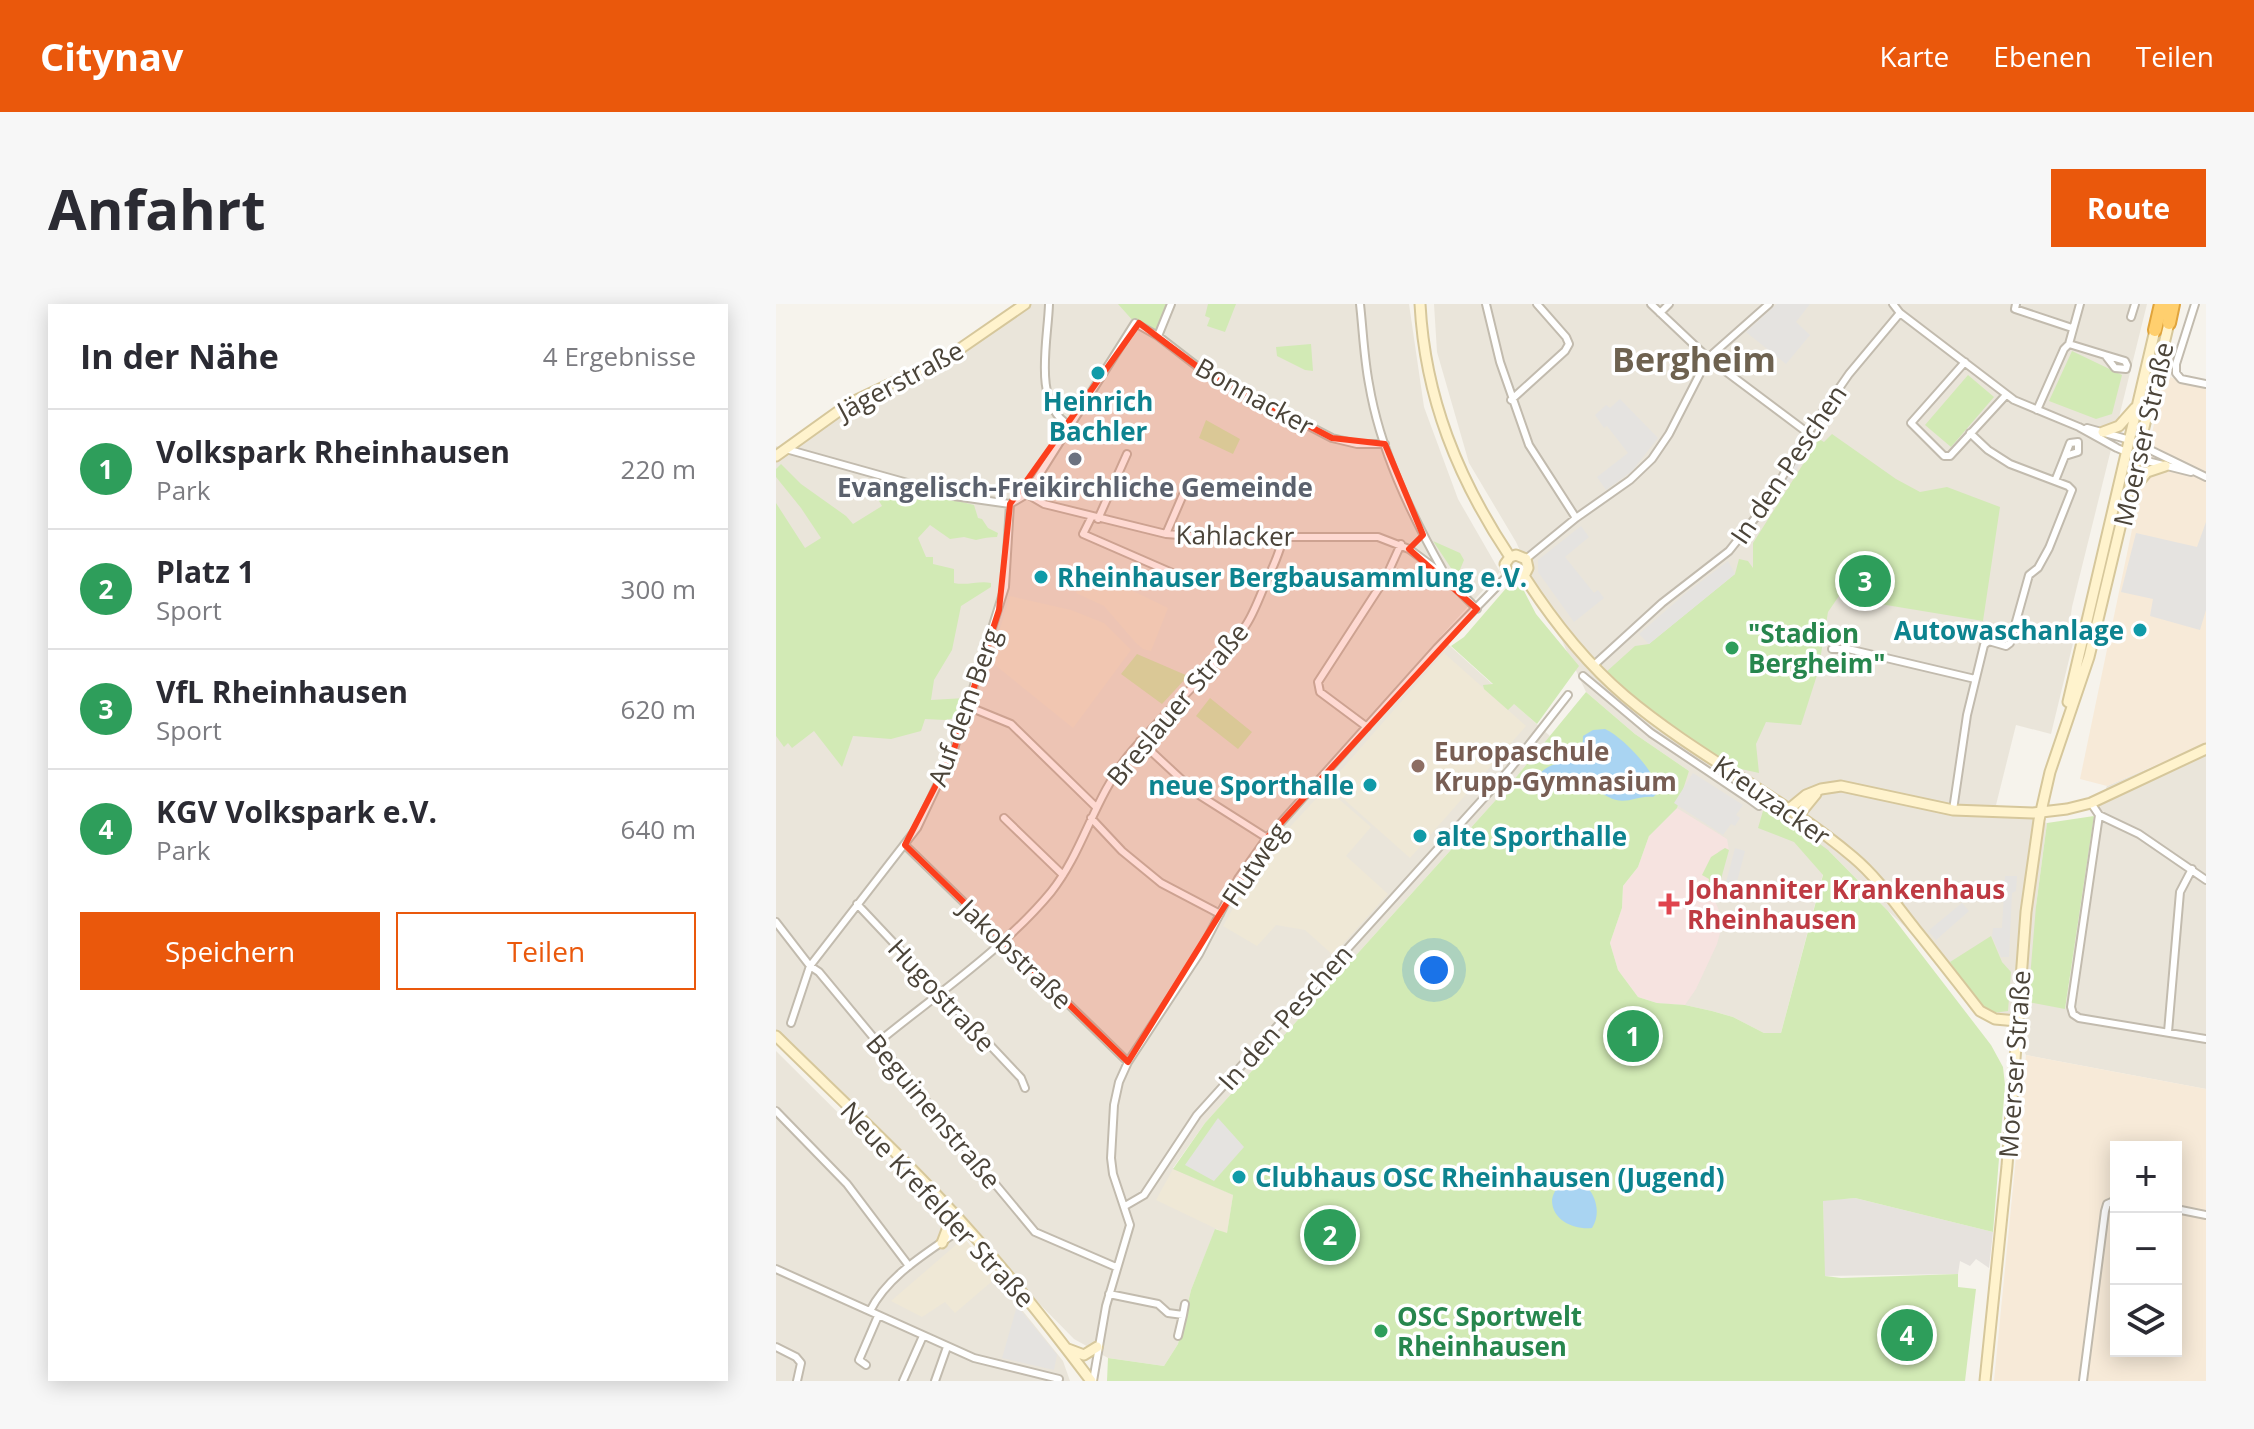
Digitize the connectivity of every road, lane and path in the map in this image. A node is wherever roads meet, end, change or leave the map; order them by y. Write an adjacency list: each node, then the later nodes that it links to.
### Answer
1 (1025, 304): 42 (main road, Jägerstraße)
2 (1049, 304): 34 (street)
3 (1171, 304): 24 (street)
4 (1360, 304): 40 (street, Kahlacker)
5 (1420, 304): 63 (main road)
6 (1486, 304): 31 (street)
7 (1537, 304): 31 (street)
8 (1651, 304): 18 (street)
9 (1669, 304): 18 (street)
10 (1769, 304): 27 (street)
11 (1893, 304): 19 (street)
12 (2016, 304): 22 (street)
13 (2080, 304): 22 (street)
14 (2135, 304): 20 (street)
15 (2161, 304): 23 (highway, Moerser Straße)
16 (2173, 304): 21 (highway, Moerser Straße)
17 (2195, 304): 29 (street)
18 (1660, 313): 27 (street)
19 (1900, 313): 28 (street); 37 (street, In den Peschen)
20 (2131, 317)
21 (2169, 323): 41 (main road, Moerser Straße)
22 (2072, 328): 25 (street)
23 (2155, 330): 32 (main road, Moerser Straße)
24 (1158, 336): 34 (street, Bonnacker); 40 (street, Bonnacker)
25 (2069, 344): 26 (street); 33 (street)
26 (2105, 355)
27 (1708, 358): 37 (street); 57 (street)
28 (1965, 362): 30 (street); 38 (street)
29 (2206, 384)
30 (2006, 395): 33 (street); 38 (street)
31 (1511, 400): 57 (street)
32 (2138, 406): 36 (main road); 39 (main road, Moerser Straße)
33 (2037, 410): 35 (street)
34 (1069, 425): 54 (street)
35 (2079, 427): 36 (street); 43 (street)
36 (2103, 432): 39 (street)
37 (1808, 433): 71 (street, In den Peschen)
38 (1970, 433): 51 (street)
39 (2130, 440): 41 (street); 43 (main road, Moerser Straße)
40 (1385, 444): 59 (street, Kahlacker)
41 (2140, 445): 47 (main road, Moerser Straße); 49 (street)
42 (785, 449): 45 (main road, Jägerstraße); 55 (street)
43 (2127, 452): 47 (street); 78 (main road, Moerser Straße)
44 (1127, 454): 56 (street)
45 (776, 456)
46 (2065, 456): 51 (street)
47 (2138, 457): 48 (street); 53 (main road, Moerser Straße)
48 (2165, 466): 49 (street); 53 (main road)
49 (2191, 472): 50 (street)
50 (2206, 477)
51 (2055, 481): 73 (street)
52 (1188, 483): 58 (street)
53 (2130, 491): 78 (main road, Moerser Straße)
54 (1027, 494): 55 (street); 56 (street, Kahlacker)
55 (1010, 504): 75 (street, Auf dem Berg)
56 (1094, 518): 58 (street, Kahlacker); 66 (street)
57 (1576, 518): 64 (street)
58 (1166, 534): 60 (street, Kahlacker)
59 (1423, 535): 62 (street); 65 (street, Kahlacker)
60 (1283, 537): 61 (street, Kahlacker); 77 (street, Breslauer Straße)
61 (1401, 544): 62 (street, Kahlacker); 76 (street)
62 (1409, 549): 65 (street, Kahlacker)
63 (1510, 557): 64 (main road); 67 (main road)
64 (1526, 559): 68 (main road)
65 (1440, 572): 69 (street, Kahlacker)
66 (1177, 575)
67 (1508, 575): 68 (main road); 69 (street, Flutweg)
68 (1524, 576): 71 (main road, Kreuzacker)
69 (1477, 609): 76 (street, Flutweg)
70 (1832, 649): 73 (street)
71 (1592, 666): 80 (main road, Kreuzacker)
72 (1583, 676): 83 (street)
73 (1975, 679): 87 (street)
74 (1568, 695): 115 (street, In den Peschen)
75 (967, 706): 85 (street); 94 (street, Auf dem Berg)
76 (1367, 727): 93 (street, Flutweg)
77 (1140, 741): 85 (street, Breslauer Straße); 93 (street)
78 (2058, 749): 88 (main road, Moerser Straße)
79 (2206, 749): 84 (main road)
80 (1755, 787): 82 (main road, Kreuzacker); 83 (street)
81 (1821, 789): 86 (main road); 87 (main road); 90 (main road)
82 (1766, 794): 83 (street); 86 (main road, Kreuzacker)
83 (1748, 798)
84 (2091, 803): 88 (main road); 89 (street)
85 (1095, 806): 92 (street, Breslauer Straße)
86 (1789, 809): 90 (main road, Kreuzacker)
87 (1953, 810): 88 (main road)
88 (2041, 812): 104 (main road, Moerser Straße)
89 (2099, 815): 95 (street); 106 (street)
90 (1798, 816): 104 (main road, Kreuzacker)
91 (1004, 818): 96 (street)
92 (1091, 818): 96 (street, Breslauer Straße); 99 (street)
93 (1267, 838): 99 (street, Flutweg)
94 (905, 845): 98 (street, Auf dem Berg); 101 (street, Jakobstraße)
95 (2192, 869): 97 (street); 106 (street)
96 (1063, 875): 101 (street, Breslauer Straße)
97 (2206, 880)
98 (857, 904): 102 (street, Auf dem Berg); 103 (street, Hugostraße)
99 (1220, 914): 110 (street, Flutweg)
100 (776, 922): 102 (street, Beguinenstraße)
101 (1002, 941): 103 (street, Breslauer Straße); 110 (street, Jakobstraße)
102 (810, 966): 105 (street, Auf dem Berg); 109 (street, Beguinenstraße)
103 (940, 992): 109 (street, Breslauer Straße); 111 (street, Hugostraße)
104 (2017, 1021): 140 (main road, Moerser Straße)
105 (791, 1023)
106 (2168, 1032): 108 (street)
107 (776, 1036): 113 (main road, Neue Krefelder Straße)
108 (2206, 1039)
109 (877, 1043): 121 (street, Beguinenstraße)
110 (1128, 1062): 115 (street, Flutweg)
111 (1025, 1088)
112 (776, 1111): 120 (street)
113 (943, 1201): 118 (main road, Neue Krefelder Straße); 119 (main road)
114 (2110, 1203): 141 (street)
115 (1125, 1206): 121 (street)
116 (2182, 1210): 117 (street)
117 (2206, 1215)
118 (965, 1226): 119 (street); 133 (main road, Neue Krefelder Straße)
119 (942, 1243): 120 (street)
120 (909, 1266): 125 (street)
121 (1116, 1267): 123 (street)
122 (776, 1269): 125 (street)
123 (1109, 1294): 126 (street); 132 (street)
124 (1185, 1304): 126 (street)
125 (870, 1311): 127 (street)
126 (1183, 1315): 129 (street)
127 (878, 1316): 128 (street); 134 (street)
128 (923, 1336): 131 (street); 137 (street)
129 (1178, 1336)
130 (776, 1347): 136 (street)
131 (947, 1347): 135 (street); 138 (street)
132 (1097, 1347): 133 (main road); 139 (street)
133 (1066, 1348): 139 (main road, Neue Krefelder Straße)
134 (866, 1365)
135 (1059, 1379)
136 (797, 1381)
137 (903, 1381)
138 (935, 1381)
139 (1092, 1381)
140 (1985, 1381)
141 (2083, 1381)

